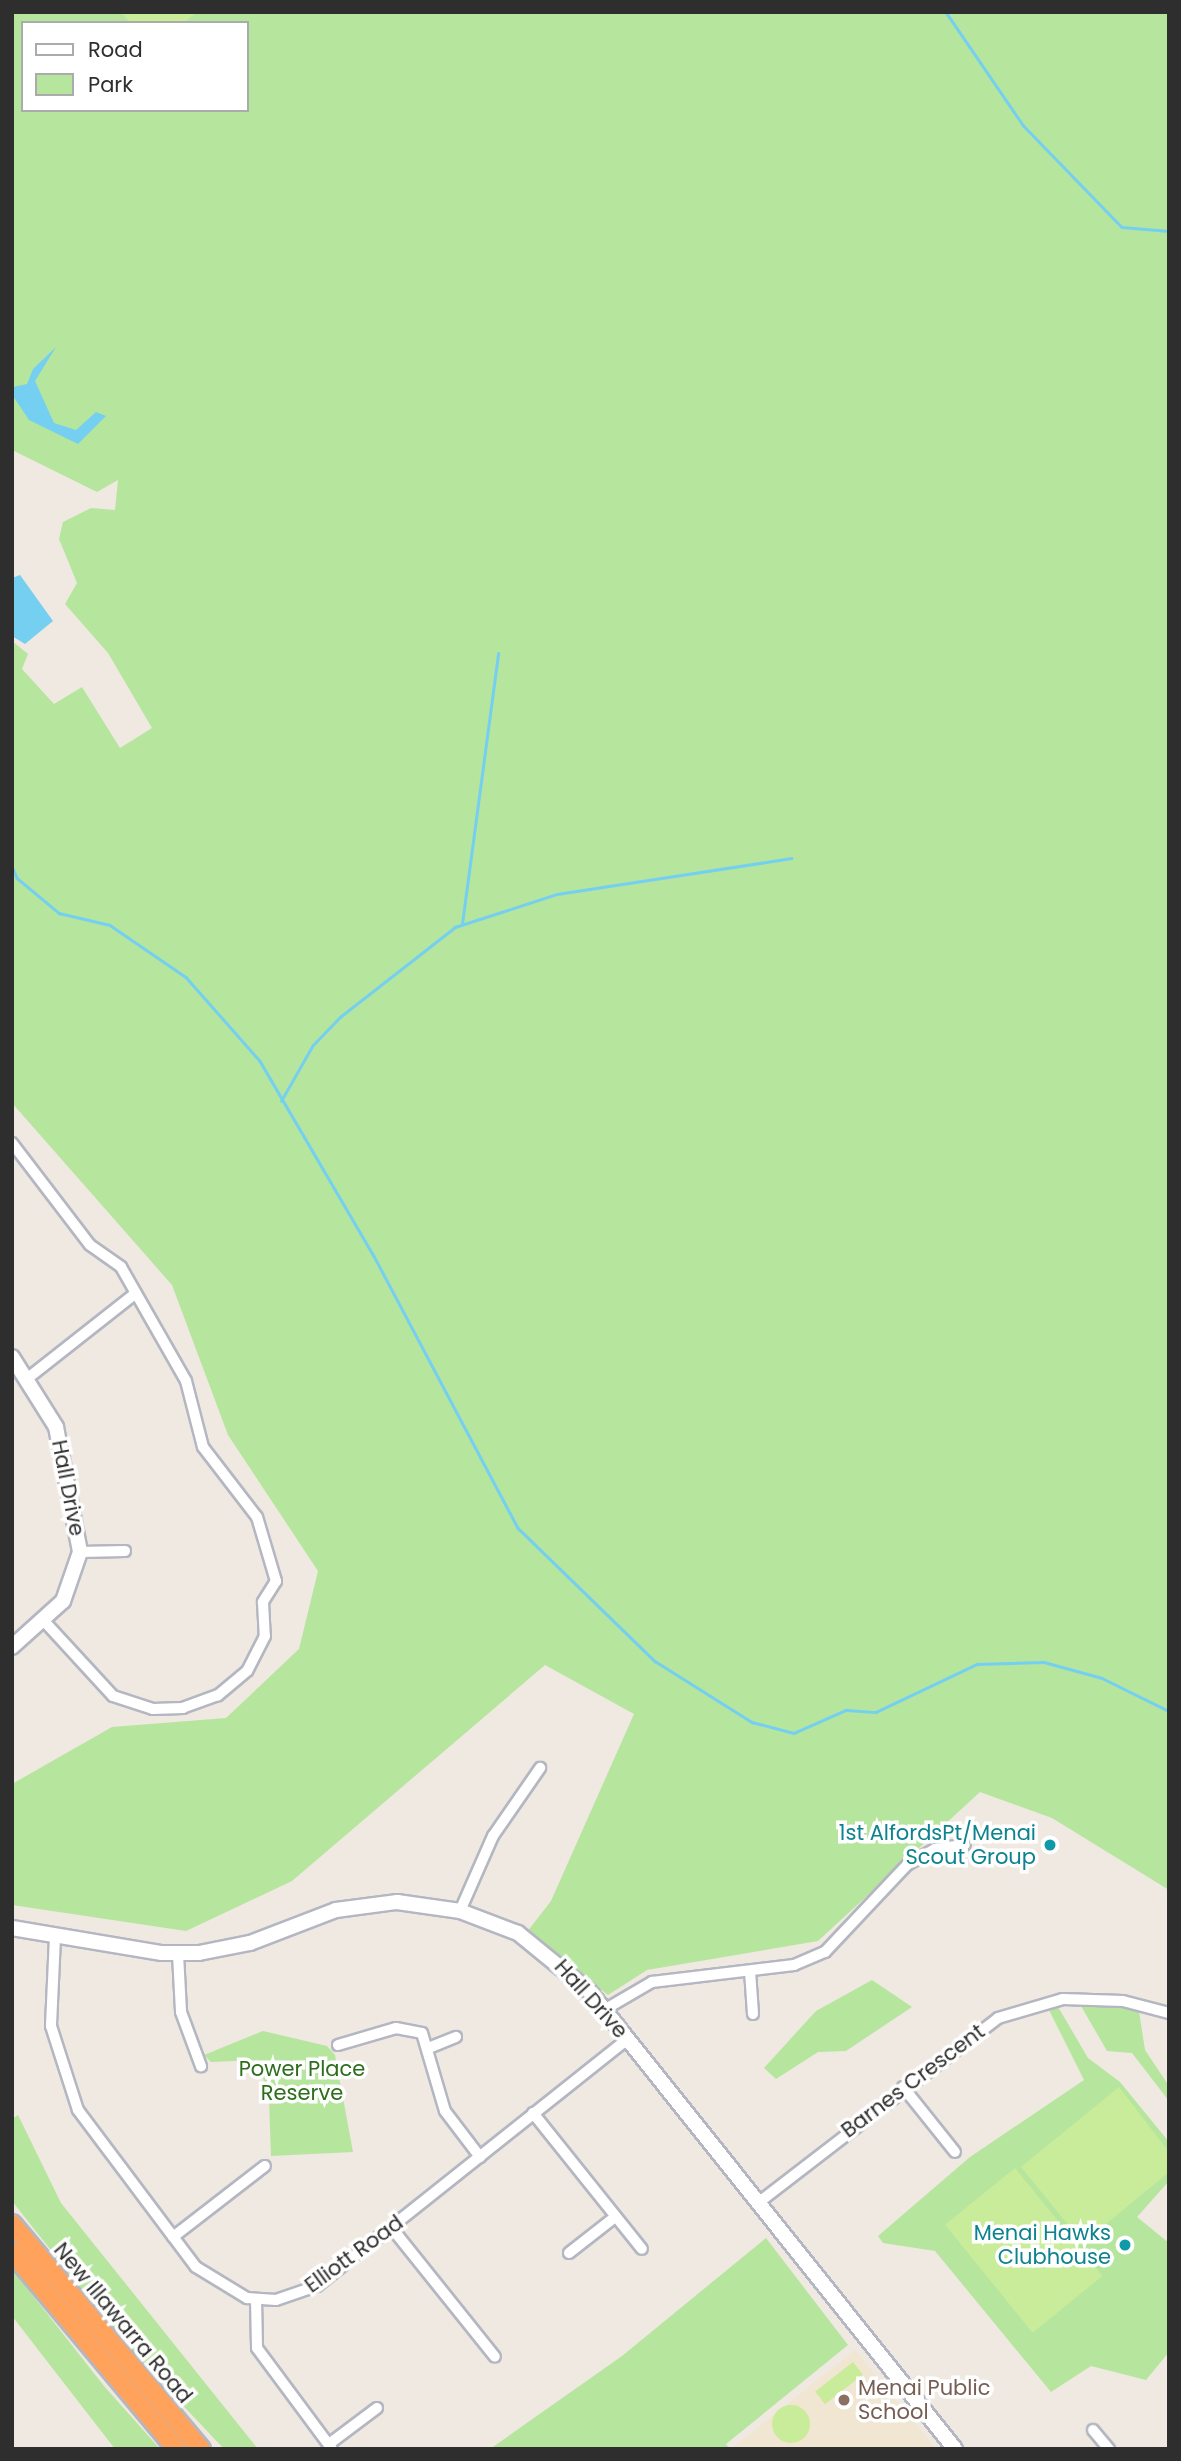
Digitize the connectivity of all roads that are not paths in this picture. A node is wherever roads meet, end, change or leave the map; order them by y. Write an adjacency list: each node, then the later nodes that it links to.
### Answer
1 (12, 1143): 2 (street)
2 (136, 1293): 4 (street); 7 (street)
3 (12, 1357): 4 (street, Hall Drive)
4 (28, 1378): 6 (street, Hall Drive)
5 (125, 1551): 6 (street)
6 (80, 1552): 7 (street, Hall Drive)
7 (45, 1622): 8 (street, Hall Drive)
8 (12, 1647)
9 (540, 1768): 11 (street)
10 (965, 1845): 15 (street)
11 (460, 1911): 14 (street, Hall Drive); 16 (street, Hall Drive)
12 (12, 1928): 13 (street, Hall Drive)
13 (55, 1937): 14 (street, Hall Drive); 33 (street, Elliott Road)
14 (178, 1954): 23 (street)
15 (750, 1971): 16 (street); 18 (street)
16 (604, 2010): 20 (street, Hall Drive)
17 (1169, 2013): 24 (street, Barnes Crescent)
18 (753, 2014)
19 (456, 2037): 22 (street)
20 (627, 2039): 25 (street, Elliott Road); 29 (street, Hall Drive)
21 (338, 2045): 22 (street)
22 (431, 2047): 27 (street)
23 (201, 2066)
24 (903, 2087): 26 (street); 29 (street, Barnes Crescent)
25 (533, 2113): 27 (street, Elliott Road); 30 (street)
26 (955, 2152)
27 (480, 2157): 32 (street, Elliott Road)
28 (265, 2166): 33 (street)
29 (758, 2203): 44 (street, Hall Drive)
30 (615, 2217): 34 (street); 36 (street)
31 (12, 2224): 43 (highway, New Illawarra Road)
32 (391, 2227): 37 (street, Elliott Road); 38 (street)
33 (173, 2236): 37 (street, Elliott Road)
34 (642, 2249)
35 (12, 2252): 42 (highway, New Illawarra Road)
36 (569, 2253)
37 (256, 2299): 41 (street)
38 (495, 2357)
39 (377, 2408): 41 (street)
40 (1093, 2430): 45 (street)
41 (330, 2447)
42 (177, 2449)
43 (201, 2449)
44 (955, 2449)
45 (1109, 2449)

